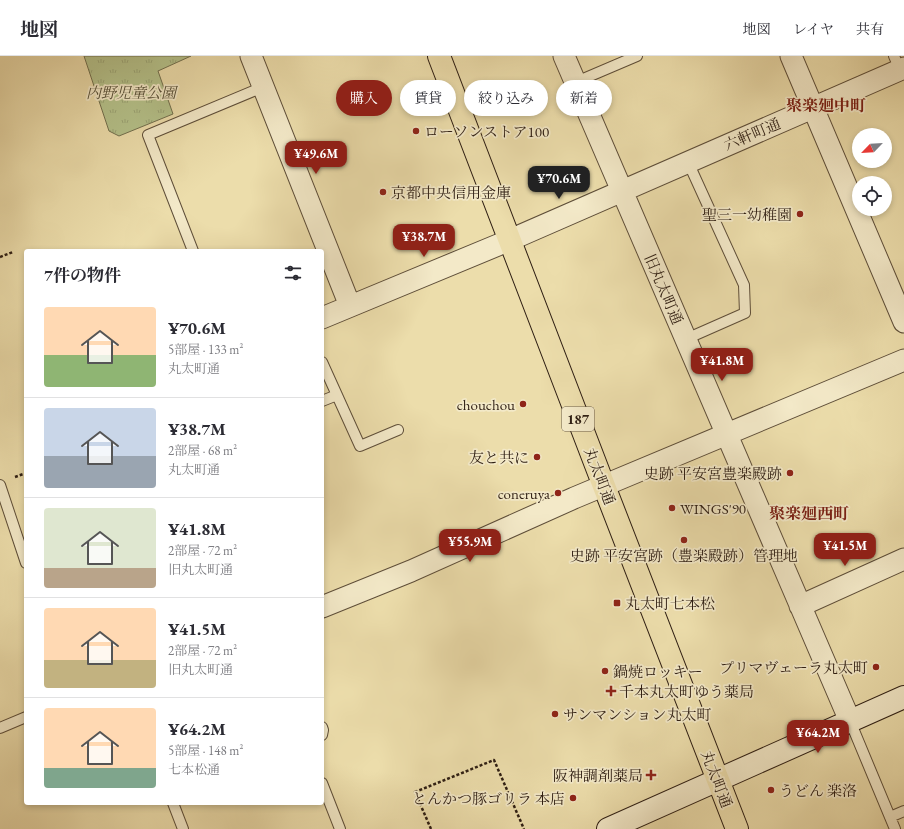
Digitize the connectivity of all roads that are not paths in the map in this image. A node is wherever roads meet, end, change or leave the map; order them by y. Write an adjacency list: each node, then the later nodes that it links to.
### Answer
1 (251, 56): 9 (street)
2 (439, 56): 14 (main road, 丸太町通 / 187)
3 (564, 56): 7 (street, 旧丸太町通)
4 (637, 56): 8 (lane)
5 (791, 56): 10 (street)
6 (900, 65): 10 (street, 六軒町通)
7 (575, 80)
8 (581, 80)
9 (263, 87): 15 (lane); 16 (street)
10 (812, 108): 12 (street, 六軒町通); 18 (street)
11 (590, 116): 13 (street, 旧丸太町通)
12 (688, 162): 13 (street, 六軒町通); 19 (lane)
13 (622, 191): 14 (street, 六軒町通); 19 (street, 旧丸太町通)
14 (510, 240): 16 (street, 六軒町通); 27 (main road, 丸太町通 / 187)
15 (192, 249)
16 (350, 306): 17 (street, 六軒町通)
17 (324, 317)
18 (904, 322)
19 (686, 339): 25 (street, 旧丸太町通)
20 (904, 360): 25 (street)
21 (324, 366): 22 (lane)
22 (337, 395): 23 (lane); 24 (lane)
23 (324, 400)
24 (398, 430)
25 (726, 434): 27 (street); 31 (street, 旧丸太町通)
26 (0, 485): 28 (lane)
27 (604, 486): 30 (street); 36 (main road, 丸太町通 / 187)
28 (24, 557)
29 (904, 559): 31 (street)
30 (324, 606)
31 (800, 606): 34 (street, 旧丸太町通)
32 (904, 697): 34 (street)
33 (24, 718): 35 (lane)
34 (850, 721): 36 (street); 40 (lane)
35 (0, 728)
36 (718, 781): 43 (street); 44 (main road, 丸太町通 / 187)
37 (324, 788): 42 (lane)
38 (174, 805): 41 (lane)
39 (904, 811): 40 (lane)
40 (890, 817): 45 (lane)
41 (183, 829)
42 (340, 829)
43 (608, 829)
44 (737, 829)
45 (895, 829)

